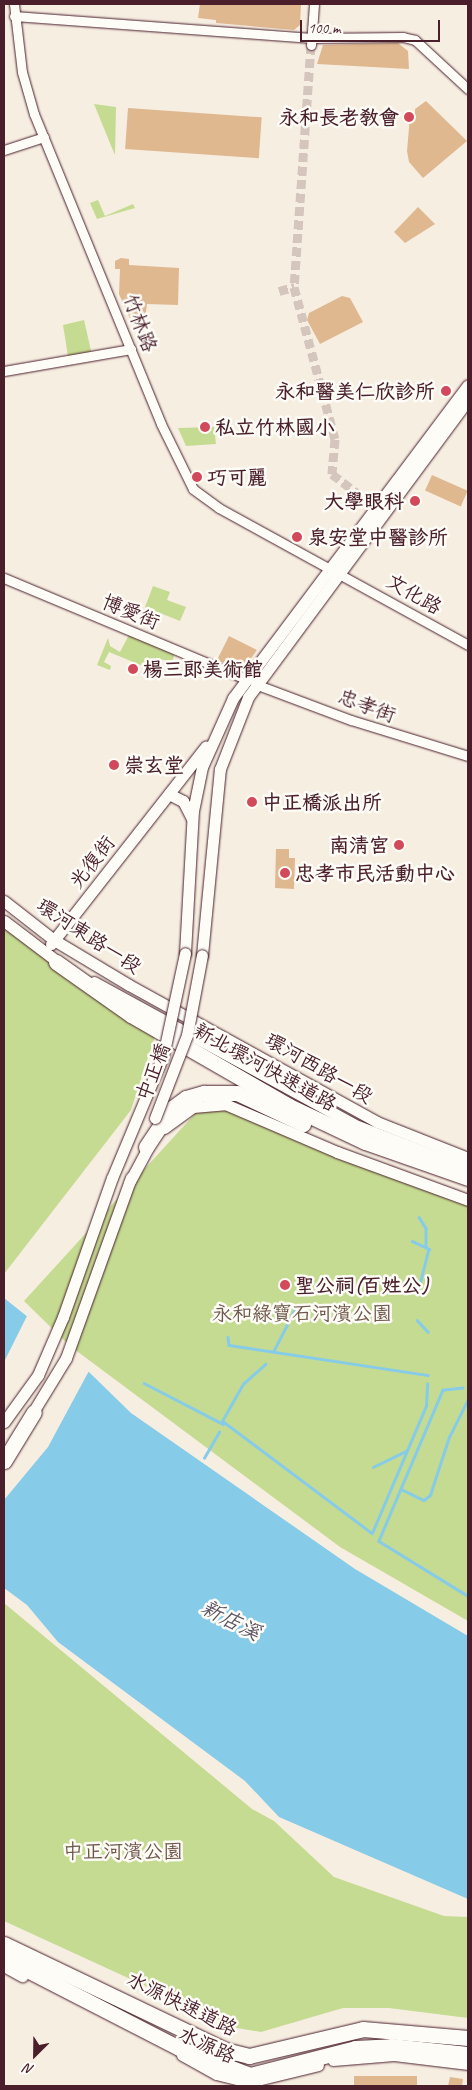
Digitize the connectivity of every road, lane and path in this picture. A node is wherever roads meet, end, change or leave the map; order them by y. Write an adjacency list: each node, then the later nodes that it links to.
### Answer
1 (14, 4): 3 (street, 竹林路)
2 (314, 4): 4 (street)
3 (14, 16): 4 (street); 6 (street, 竹林路)
4 (311, 42): 5 (street)
5 (468, 89)
6 (44, 137): 7 (street); 8 (street, 竹林路)
7 (4, 150)
8 (131, 349): 9 (street); 12 (street, 竹林路)
9 (4, 371)
10 (468, 384): 12 (main road)
11 (468, 400): 12 (main road)
12 (338, 570): 14 (street, 文化路); 15 (main road)
13 (4, 578): 15 (street, 博愛街)
14 (468, 645)
15 (250, 681): 16 (main road); 17 (street, 忠孝街); 31 (main road, 中正橋, bridge)
16 (216, 732): 18 (main road, 光復街); 19 (main road, 中正橋)
17 (468, 756)
18 (169, 794): 19 (main road); 22 (main road, 光復街)
19 (192, 820): 34 (main road, 中正橋, bridge)
20 (4, 901): 22 (main road, 環河東路一段)
21 (4, 921): 23 (main road, 環河東路一段)
22 (54, 940): 23 (main road, 光復街); 25 (main road, 環河東路一段)
23 (44, 953): 24 (main road, 環河東路一段)
24 (56, 962): 26 (main road, 環河東路一段); 30 (highway, 新北環河快速道路)
25 (156, 1000): 28 (main road, 環河西路一段)
26 (153, 1014): 29 (main road, 環河西路一段)
27 (146, 1147): 31 (main road); 32 (highway); 33 (main road)
28 (468, 1158)
29 (468, 1169)
30 (468, 1178)
31 (129, 1183): 35 (main road, 中正橋)
32 (468, 1186)
33 (468, 1200)
34 (20, 1402): 36 (highway, bridge); 37 (main road, 中正橋, bridge)
35 (34, 1412): 38 (main road, 中正橋); 39 (highway)
36 (4, 1416)
37 (4, 1422)
38 (4, 1448)
39 (4, 1461)
40 (4, 1944): 43 (highway, 水源快速道路)
41 (4, 1958): 47 (highway, 水源快速道路)
42 (4, 1966): 49 (main road, 水源路)
43 (67, 1975): 44 (highway, 水源快速道路); 47 (highway)
44 (468, 2038)
45 (468, 2047): 49 (highway, 水源快速道路)
46 (468, 2054): 49 (highway, 水源快速道路)
47 (222, 2063): 49 (highway, 水源快速道路)
48 (468, 2064): 49 (main road, 水源路)
49 (252, 2078): 50 (main road)
50 (225, 2086)

